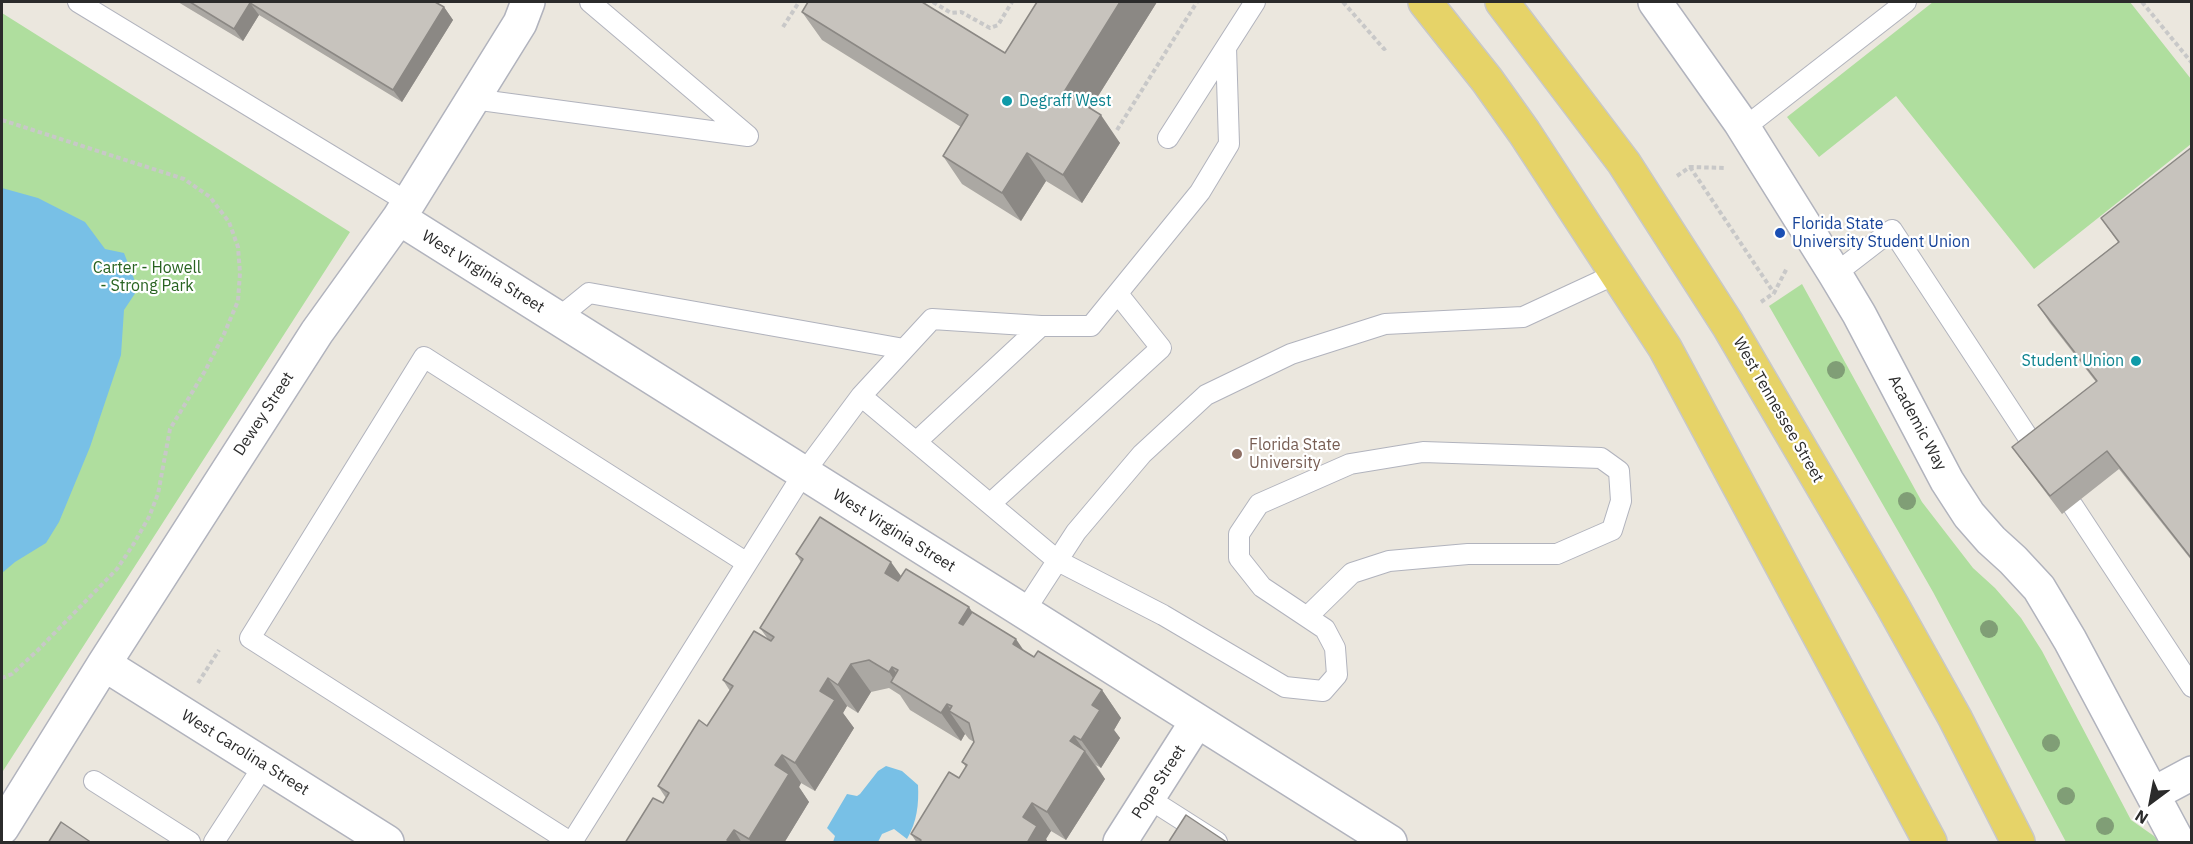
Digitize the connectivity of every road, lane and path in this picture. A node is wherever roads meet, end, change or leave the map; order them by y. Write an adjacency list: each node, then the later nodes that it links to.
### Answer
1 (78, 2): 27 (lane)
2 (528, 2): 19 (street, Dewey Street)
3 (590, 2): 19 (lane)
4 (799, 2): 15 (path)
5 (933, 2): 6 (path)
6 (1012, 2)
7 (1197, 2): 22 (path)
8 (1255, 2): 16 (lane)
9 (1343, 2): 17 (path)
10 (1425, 2): 29 (main road)
11 (1502, 2): 67 (main road, West Tennessee Street)
12 (1655, 2): 21 (street, Academic Way)
13 (1906, 2): 21 (lane)
14 (2142, 2): 18 (path)
15 (783, 27)
16 (1226, 46): 23 (lane); 32 (lane)
17 (1387, 47)
18 (2192, 63)
19 (473, 99): 27 (street, Dewey Street)
20 (2, 120): 49 (path)
21 (1744, 128): 30 (street, Academic Way)
22 (1116, 130)
23 (1168, 138)
24 (1690, 167): 25 (path); 26 (path); 31 (path)
25 (1726, 168)
26 (1677, 176)
27 (404, 211): 34 (street, West Virginia Street); 48 (street, Dewey Street)
28 (1786, 268): 31 (path)
29 (1618, 273): 43 (lane); 66 (main road)
30 (1835, 274): 39 (lane); 56 (street, Academic Way)
31 (1774, 293): 33 (path)
32 (1118, 294): 35 (lane); 41 (lane)
33 (1761, 302)
34 (557, 318): 36 (lane); 40 (street, West Virginia Street)
35 (1041, 326): 36 (lane); 38 (lane)
36 (904, 349): 37 (lane)
37 (861, 396): 38 (lane); 40 (lane)
38 (916, 442): 41 (lane)
39 (2039, 454)
40 (803, 474): 44 (lane); 45 (street, West Virginia Street)
41 (990, 504): 43 (lane)
42 (2073, 506): 50 (lane)
43 (1058, 561): 45 (lane); 46 (lane)
44 (747, 563): 62 (lane); 62 (lane)
45 (1024, 612): 52 (street, West Virginia Street)
46 (1307, 617): 46 (lane)
47 (219, 650): 51 (path)
48 (104, 664): 53 (street, West Carolina Street); 58 (street, Dewey Street)
49 (2, 678)
50 (2192, 687)
51 (193, 691)
52 (1197, 721): 57 (street, Pope Street); 65 (street, West Virginia Street)
53 (264, 765): 60 (lane); 61 (street, West Carolina Street)
54 (2192, 773): 56 (street)
55 (94, 781): 59 (lane)
56 (2153, 794): 68 (street, Academic Way)
57 (1148, 798): 63 (street, Pope Street); 64 (lane)
58 (2, 828)
59 (190, 843)
60 (214, 843)
61 (387, 843)
62 (571, 843)
63 (1120, 843)
64 (1217, 843)
65 (1390, 843)
66 (1930, 843)
67 (2019, 843)
68 (2178, 843)

